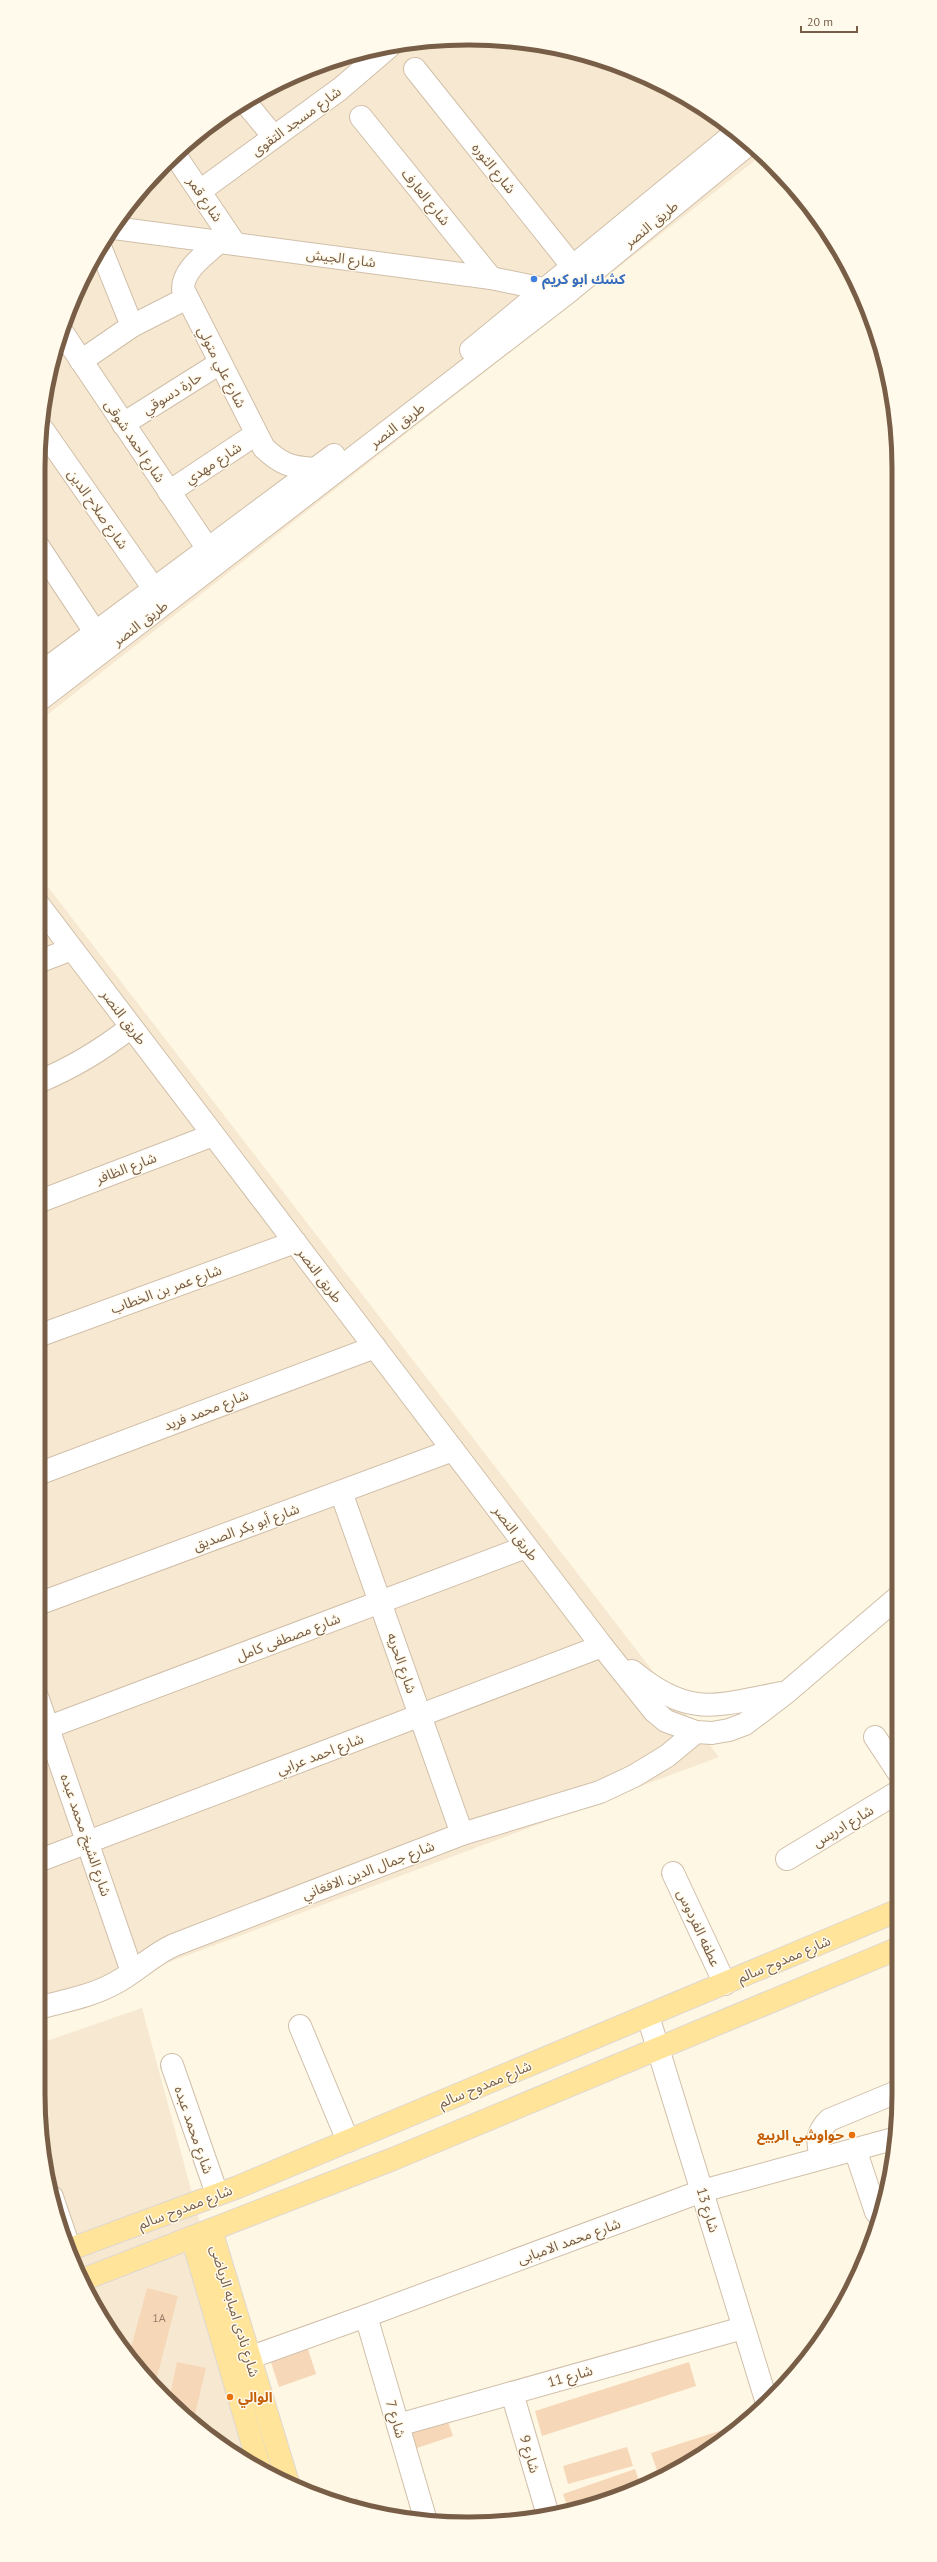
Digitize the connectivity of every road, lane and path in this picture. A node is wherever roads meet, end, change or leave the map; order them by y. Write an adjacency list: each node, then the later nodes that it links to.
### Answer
1 (381, 54): 5 (street, شارع مسجد التقوى)
2 (415, 69): 13 (street, شارع الثوره)
3 (249, 107): 5 (street)
4 (361, 117): 14 (street, شارع العارف)
5 (274, 137): 9 (street, شارع مسجد التقوى)
6 (731, 137): 13 (street, طريق النصر)
7 (745, 147): 16 (street, طريق النصر)
8 (178, 160): 9 (street, شارع قمر)
9 (200, 191): 11 (street, شارع قمر)
10 (120, 228): 11 (street, شارع الجيش)
11 (227, 243): 14 (street, شارع الجيش); 17 (street, شارع علي متولي)
12 (103, 255): 18 (street)
13 (573, 267): 15 (street, طريق النصر)
14 (491, 278): 15 (street, شارع الجيش)
15 (544, 289): 16 (street, شارع الجيش); 25 (street, طريق النصر)
16 (567, 293): 32 (street, طريق النصر)
17 (187, 298): 18 (street); 21 (street, شارع علي متولي)
18 (132, 326): 20 (street)
19 (65, 337): 20 (street, شارع احمد شوقى)
20 (81, 361): 22 (street, شارع احمد شوقى)
21 (220, 363): 22 (street, حارة دسوقي); 23 (street, شارع علي متولي)
22 (123, 424): 26 (street, شارع احمد شوقى)
23 (256, 434): 25 (street, شارع علي متولي); 26 (street, شارع مهدي)
24 (47, 435): 29 (street, شارع صلاح الدين)
25 (314, 469): 27 (street, طريق النصر)
26 (169, 492): 27 (street, شارع احمد شوقى)
27 (208, 549): 29 (street, طريق النصر)
28 (45, 557): 30 (street)
29 (154, 589): 30 (street, طريق النصر)
30 (95, 632): 31 (street, طريق النصر)
31 (45, 670)
32 (45, 695)
33 (45, 913): 34 (street, طريق النصر)
34 (72, 949): 35 (street); 36 (street, طريق النصر)
35 (45, 959)
36 (131, 1027): 37 (street); 38 (street, طريق النصر)
37 (45, 1079)
38 (213, 1135): 39 (street, شارع الظافر); 40 (street, طريق النصر)
39 (45, 1199)
40 (295, 1242): 41 (street, شارع عمر بن الخطاب); 42 (street, طريق النصر)
41 (45, 1333)
42 (374, 1347): 43 (street, طريق النصر); 44 (street, شارع محمد فريد)
43 (453, 1450): 45 (street, شارع أبو بكر الصديق); 46 (street, طريق النصر)
44 (45, 1471)
45 (341, 1492): 47 (street, شارع أبو بكر الصديق); 48 (street, شارع الحريه)
46 (526, 1547): 48 (street, شارع مصطفى كامل); 50 (street, طريق النصر)
47 (45, 1601)
48 (380, 1602): 52 (street, شارع الحريه); 54 (street, شارع مصطفى كامل)
49 (892, 1602): 51 (street)
50 (602, 1646): 51 (street); 52 (street, شارع احمد عرابي); 55 (street)
51 (787, 1692): 55 (street)
52 (420, 1716): 59 (street, شارع الحريه); 60 (street, شارع احمد عرابي)
53 (45, 1717): 54 (street, شارع الشيخ محمد عبده)
54 (49, 1727): 60 (street, شارع الشيخ محمد عبده)
55 (696, 1732): 59 (street, شارع جمال الدين الافغاني)
56 (875, 1737): 57 (street)
57 (892, 1763)
58 (892, 1796): 62 (street, شارع ادريس)
59 (462, 1834): 66 (street, شارع جمال الدين الافغاني)
60 (88, 1842): 61 (street, شارع احمد عرابي); 66 (street, شارع الشيخ محمد عبده)
61 (45, 1858)
62 (788, 1859)
63 (673, 1873): 67 (street, عطفه الفردوس)
64 (892, 1913): 67 (main road, شارع ممدوح سالم)
65 (892, 1951): 71 (main road)
66 (132, 1972): 68 (street, شارع جمال الدين الافغاني)
67 (725, 1984): 69 (main road, شارع ممدوح سالم)
68 (45, 2006)
69 (648, 2016): 71 (street, شارع 13); 74 (main road, شارع ممدوح سالم)
70 (300, 2026): 76 (street)
71 (659, 2049): 79 (main road); 80 (street, شارع 13)
72 (172, 2065): 81 (street, شارع محمد عبده)
73 (892, 2094): 78 (street)
74 (381, 2128): 76 (main road, شارع ممدوح سالم); 79 (main road)
75 (889, 2140): 77 (street, شارع محمد الامبابى)
76 (348, 2141): 81 (main road, شارع ممدوح سالم)
77 (855, 2149): 78 (street, شارع محمد الامبابى); 82 (street)
78 (821, 2158): 80 (street, شارع محمد الامبابى)
79 (393, 2159): 83 (main road)
80 (702, 2191): 86 (street, شارع محمد الامبابى); 87 (street, شارع 13)
81 (217, 2194): 84 (main road, شارع ممدوح سالم)
82 (876, 2211)
83 (202, 2234): 85 (main road); 88 (main road, شارع نادى امبابه الرياضى)
84 (74, 2248)
85 (88, 2278)
86 (366, 2316): 88 (street, شارع محمد الامبابى); 91 (street, شارع 7)
87 (743, 2328): 89 (street, شارع 11); 90 (street, شارع 13)
88 (240, 2361): 92 (main road, شارع نادى امبابه الرياضى); 93 (main road, شارع نادى امبابه الرياضى)
89 (512, 2393): 91 (street, شارع 11); 94 (street, شارع 9)
90 (765, 2396)
91 (398, 2425): 95 (street, شارع 7)
92 (258, 2461)
93 (285, 2475)
94 (546, 2510)
95 (424, 2514)

